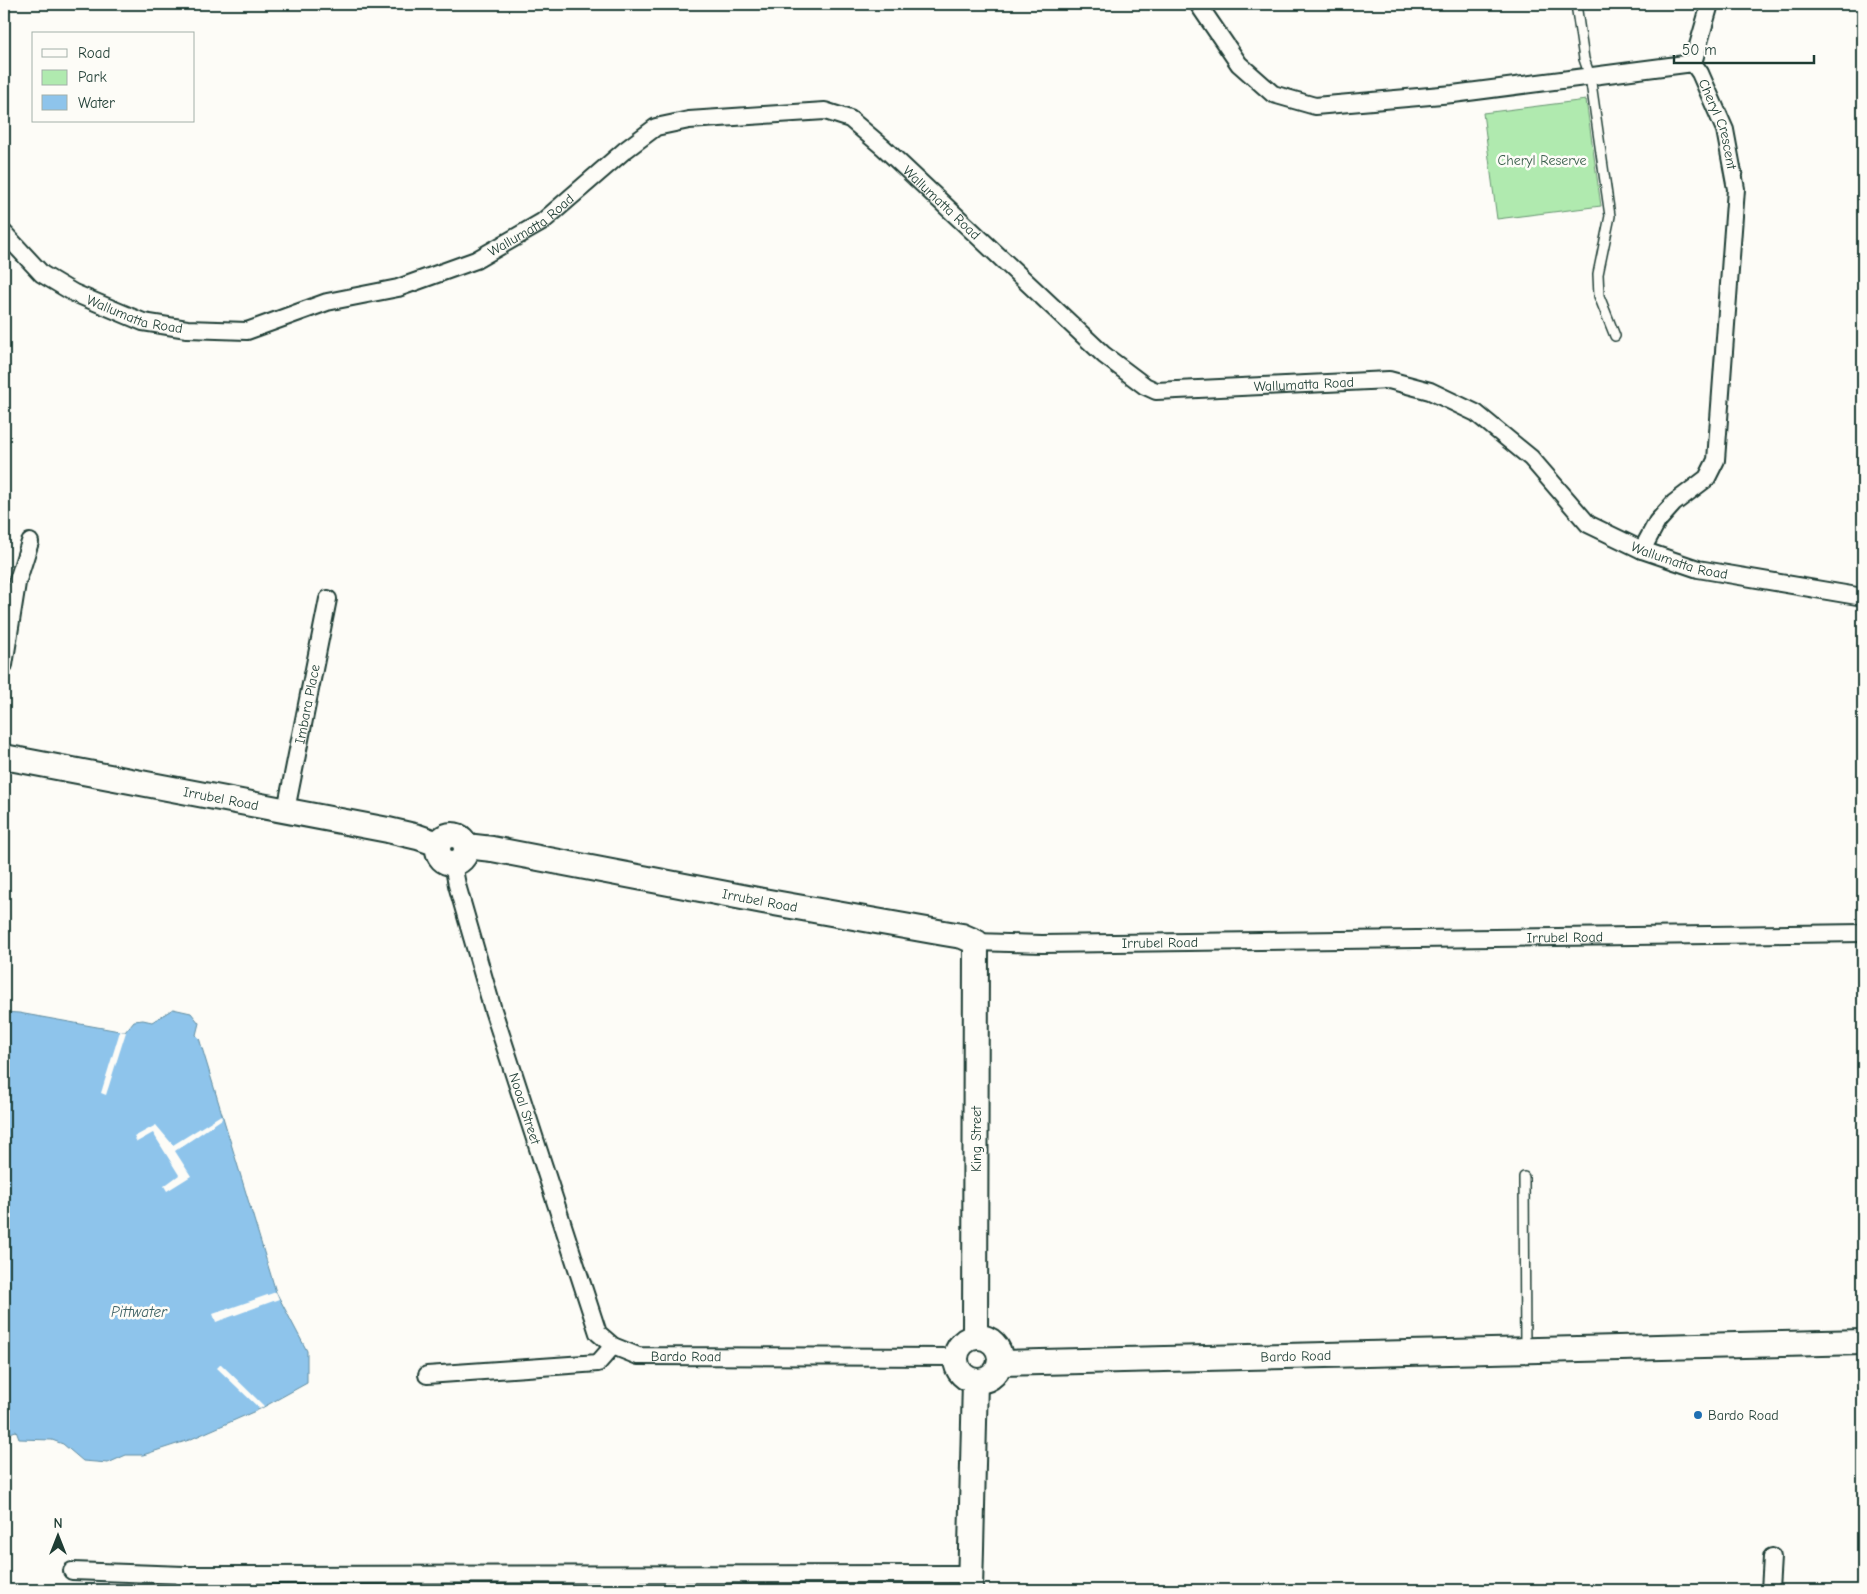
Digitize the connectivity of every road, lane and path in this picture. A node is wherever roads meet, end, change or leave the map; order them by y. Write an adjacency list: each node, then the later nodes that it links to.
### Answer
1 (1198, 4): 5 (street, Cheryl Crescent)
2 (1576, 4): 5 (lane)
3 (1710, 4): 4 (street)
4 (1693, 63): 5 (street, Cheryl Crescent); 9 (street, Cheryl Crescent)
5 (1590, 76): 7 (lane)
6 (4, 233): 9 (street, Wallumatta Road)
7 (1615, 336)
8 (30, 542): 12 (street)
9 (1642, 550): 10 (street, Wallumatta Road)
10 (1863, 597)
11 (328, 599): 14 (street, Imbara Place)
12 (4, 665)
13 (4, 757): 14 (street, Irrubel Road)
14 (286, 810): 15 (street, Irrubel Road)
15 (460, 855): 17 (street, Irrubel Road); 21 (street, Nooal Street)
16 (1863, 933): 17 (street, Irrubel Road)
17 (976, 942): 19 (street, King Street)
18 (1524, 1177): 22 (lane)
19 (976, 1337): 23 (street); 24 (street)
20 (1863, 1342): 22 (street, Bardo Road)
21 (613, 1346): 23 (street, Bardo Road); 25 (street)
22 (1525, 1350): 24 (street, Bardo Road)
23 (956, 1357): 26 (street)
24 (1000, 1363): 26 (street)
25 (427, 1375)
26 (975, 1381): 29 (street)
27 (1772, 1557): 31 (street)
28 (72, 1571): 30 (street)
29 (970, 1582): 30 (street)
30 (184, 1583)
31 (1770, 1590)

